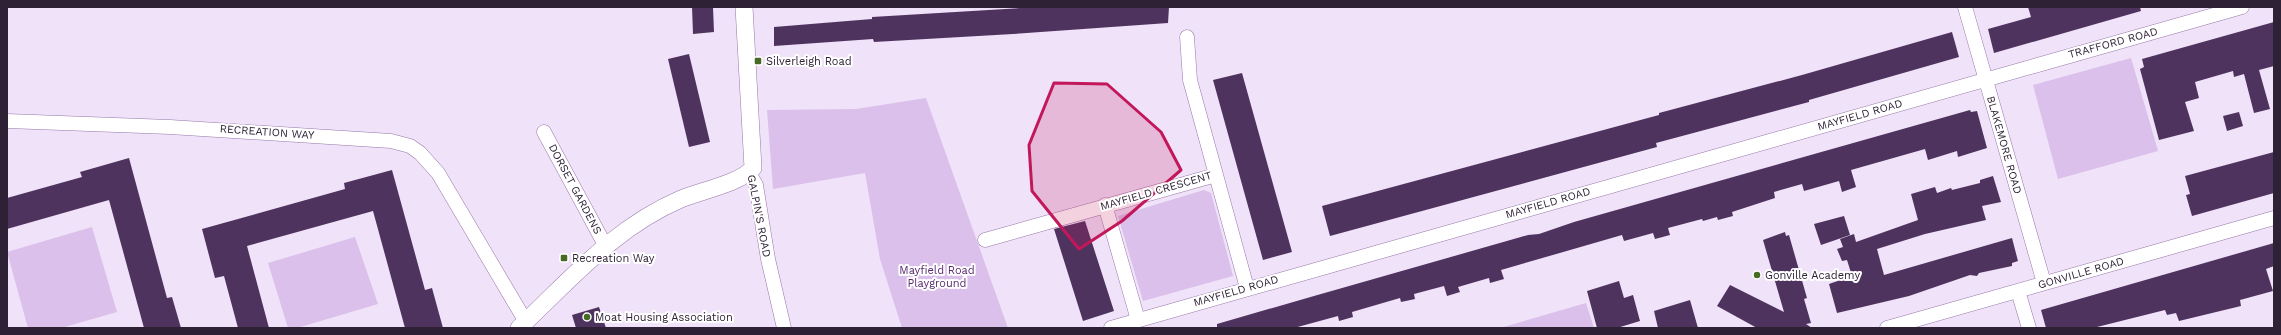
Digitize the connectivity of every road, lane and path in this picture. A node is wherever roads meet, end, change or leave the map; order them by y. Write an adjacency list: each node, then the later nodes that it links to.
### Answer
1 (744, 7): 8 (street, GALPIN'S ROAD)
2 (1965, 7): 5 (street, BLAKEMORE ROAD)
3 (2242, 7): 5 (street, TRAFFORD ROAD)
4 (1187, 37): 9 (street, MAYFIELD CRESCENT)
5 (1985, 79): 14 (street, BLAKEMORE ROAD); 15 (street, MAYFIELD ROAD)
6 (7, 121): 18 (street, RECREATION WAY)
7 (544, 132): 13 (street, DORSET GARDENS)
8 (749, 173): 13 (street); 19 (street, GALPIN'S ROAD)
9 (1216, 175): 10 (street, MAYFIELD CRESCENT); 15 (street)
10 (1105, 205): 12 (street, MAYFIELD CRESCENT); 17 (street)
11 (2274, 218): 14 (street, GONVILLE ROAD)
12 (985, 240)
13 (605, 245): 18 (street)
14 (2044, 283): 16 (street, GONVILLE ROAD)
15 (1247, 288): 17 (street, MAYFIELD ROAD)
16 (2018, 291): 21 (street, GONVILLE ROAD); 22 (street)
17 (1138, 320): 20 (street, MAYFIELD ROAD)
18 (522, 325)
19 (784, 328)
20 (1111, 328)
21 (1887, 328)
22 (2029, 328)

